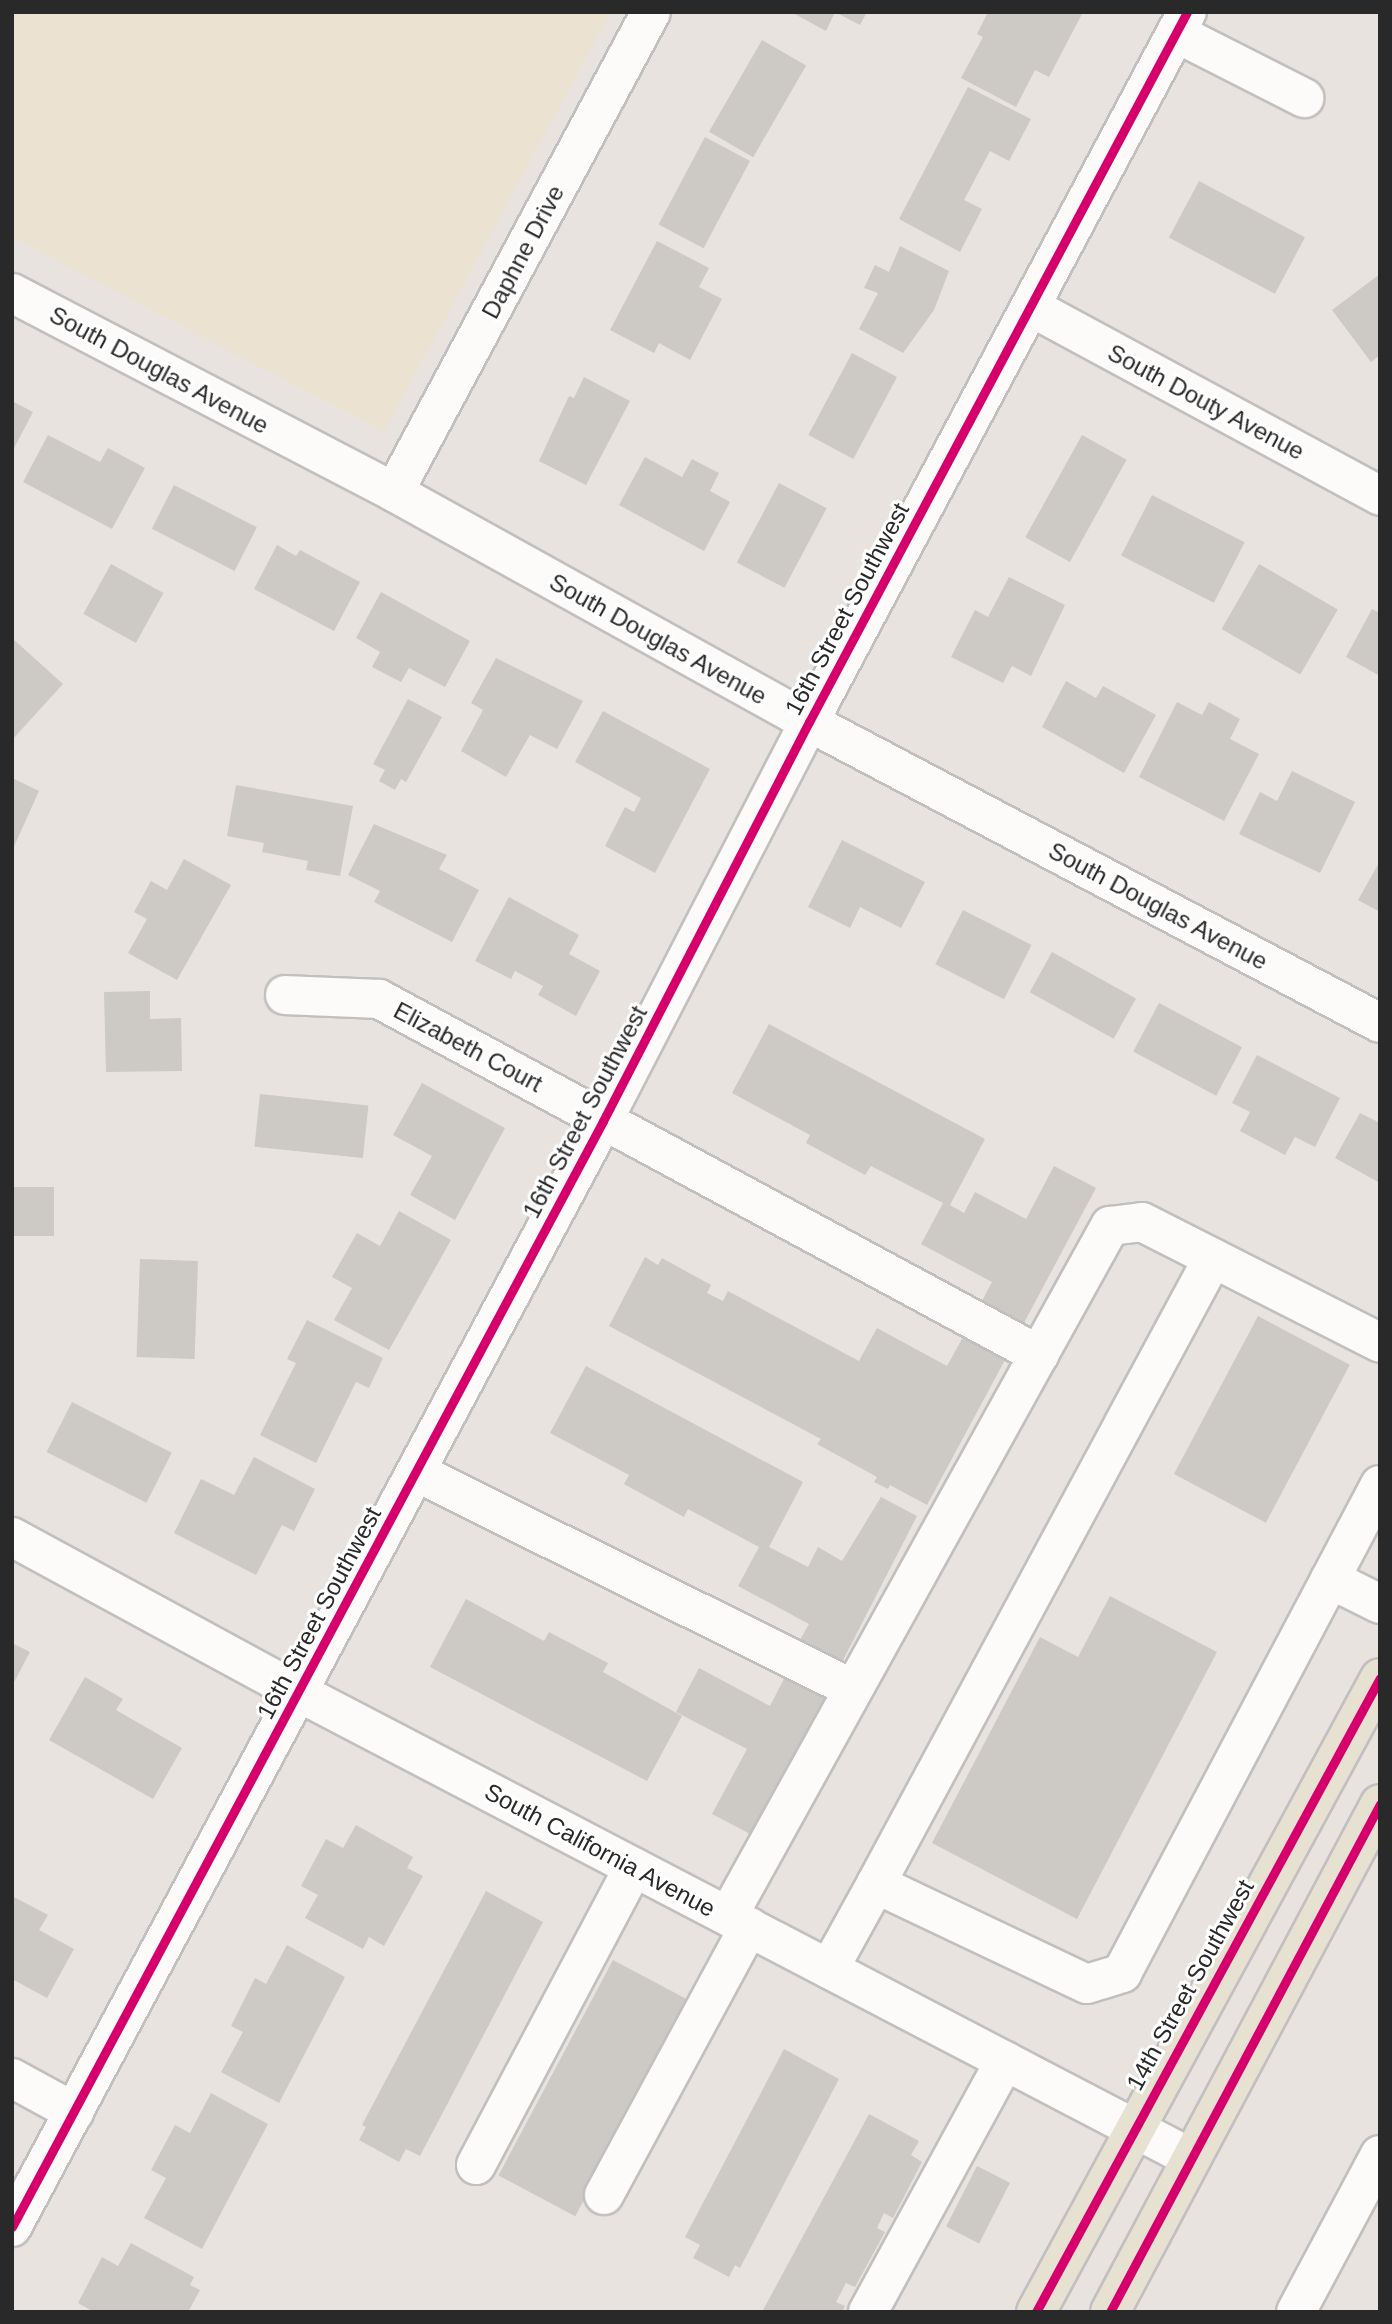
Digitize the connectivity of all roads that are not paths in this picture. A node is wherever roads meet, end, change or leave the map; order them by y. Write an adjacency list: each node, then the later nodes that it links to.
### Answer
1 (651, 12): 6 (street, Daphne Drive)
2 (1181, 22): 3 (street); 5 (street, 16th Street Southwest)
3 (1304, 98)
4 (12, 293): 6 (street, South Douglas Avenue)
5 (1031, 307): 7 (street, South Douty Avenue); 8 (street, 16th Street Southwest)
6 (394, 492): 8 (street, South Douglas Avenue)
7 (1380, 496)
8 (809, 722): 10 (street, South Douglas Avenue); 11 (street, 16th Street Southwest)
9 (285, 995): 11 (street, Elizabeth Court)
10 (1380, 1023)
11 (603, 1121): 14 (street, Elizabeth Court); 15 (street, 16th Street Southwest)
12 (1213, 1258): 13 (street); 14 (street); 25 (street)
13 (1380, 1343)
14 (1039, 1355): 21 (street)
15 (416, 1472): 21 (street); 22 (street, 16th Street Southwest)
16 (1380, 1485): 18 (street)
17 (12, 1537): 22 (street, South California Avenue)
18 (1330, 1579): 19 (street); 25 (street)
19 (1380, 1604)
20 (1380, 1678): 31 (main road, 14th Street Southwest)
21 (853, 1689): 26 (street)
22 (298, 1692): 24 (street, South California Avenue); 30 (street, 16th Street Southwest)
23 (1380, 1804): 33 (main road)
24 (634, 1867): 26 (street, South California Avenue); 34 (street)
25 (876, 1884): 27 (street)
26 (738, 1922): 27 (street, South California Avenue); 35 (street)
27 (829, 1969): 28 (street, South California Avenue)
28 (1005, 2061): 31 (street, South California Avenue); 37 (street)
29 (12, 2078): 30 (street)
30 (74, 2112): 36 (street, 16th Street Southwest)
31 (1134, 2129): 33 (street, South California Avenue); 38 (main road, 14th Street Southwest)
32 (1380, 2155): 40 (street)
33 (1191, 2158): 39 (main road)
34 (476, 2165)
35 (604, 2195)
36 (12, 2227)
37 (868, 2312)
38 (1036, 2312)
39 (1110, 2312)
40 (1296, 2312)

